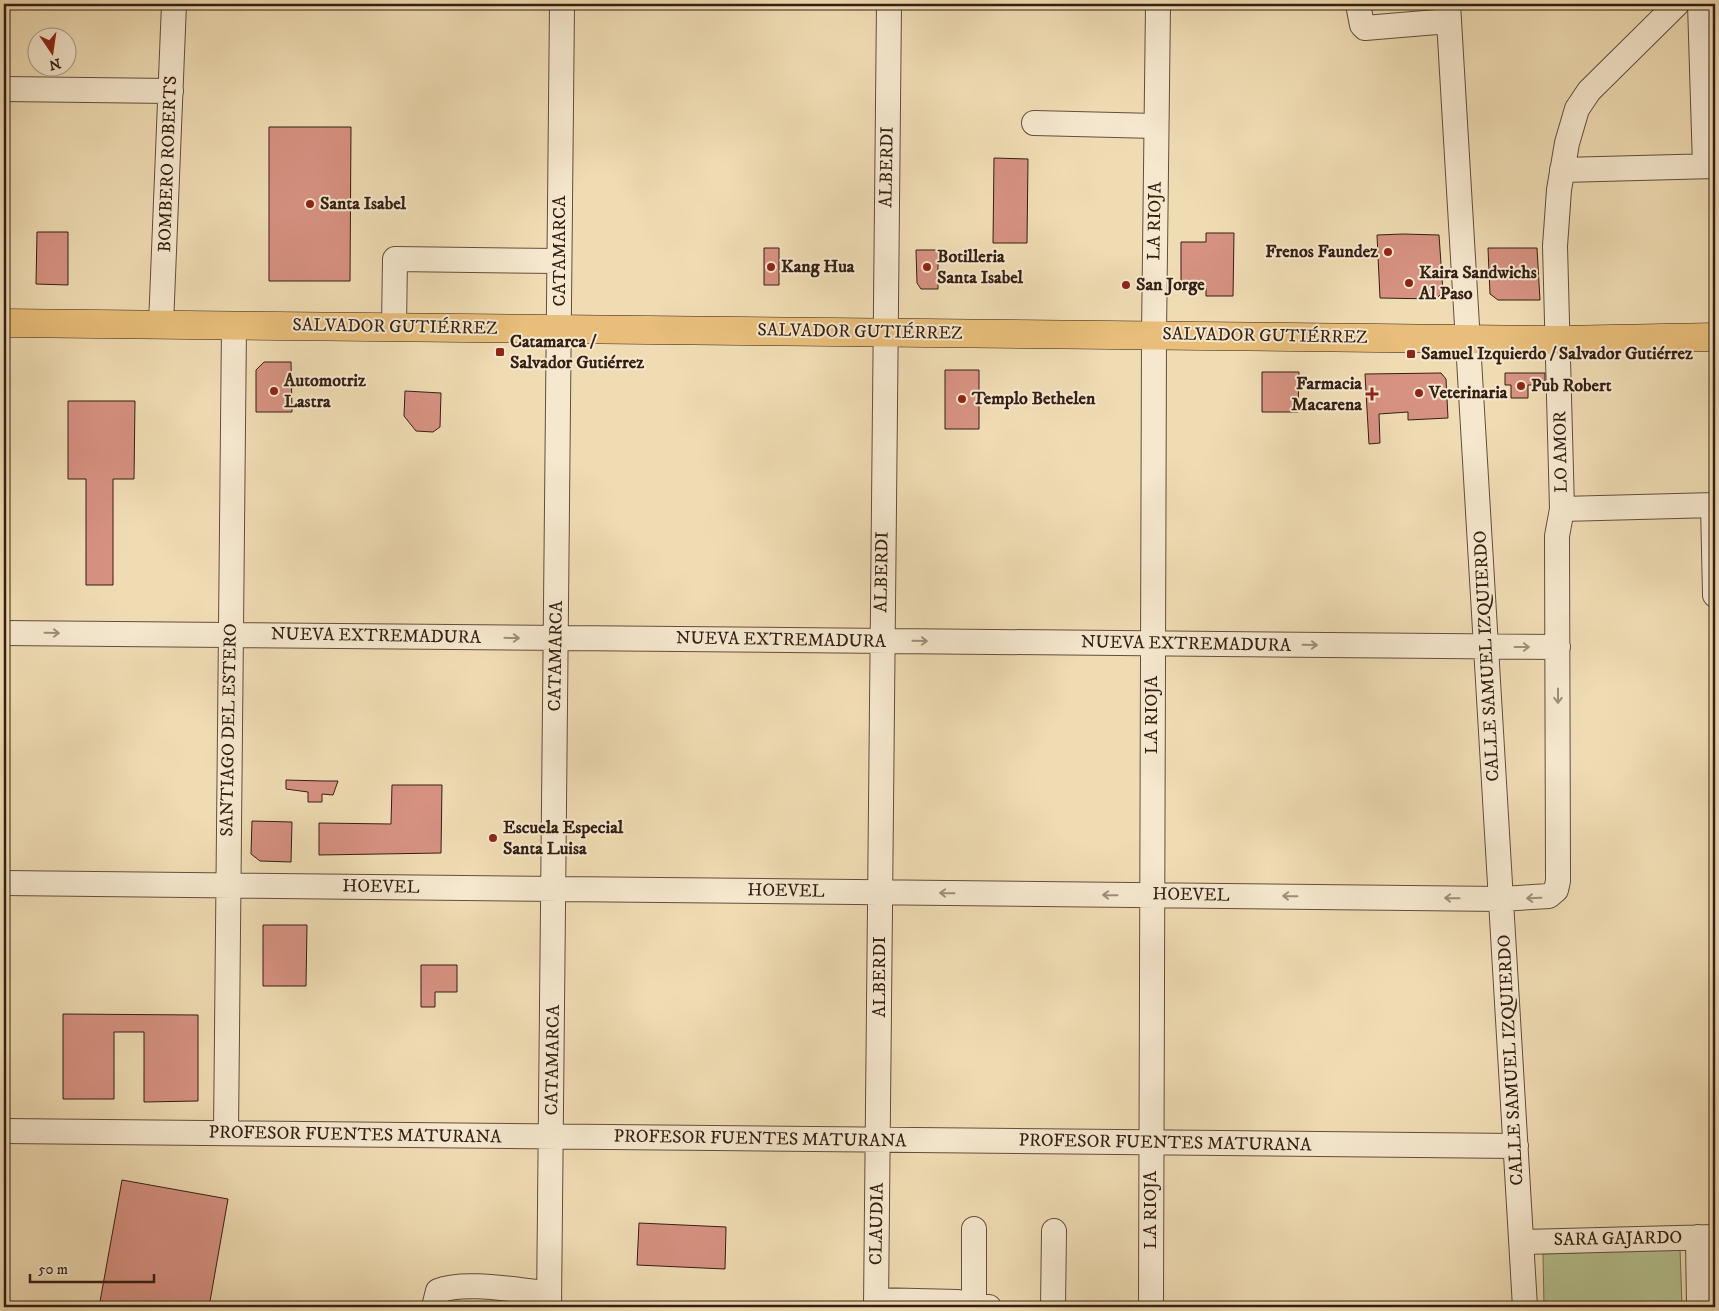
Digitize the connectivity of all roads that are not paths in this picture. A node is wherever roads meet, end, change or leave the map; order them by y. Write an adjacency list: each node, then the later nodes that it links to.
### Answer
1 (174, 4): 10 (street, BOMBERO ROBERTS)
2 (562, 4): 15 (street, CATAMARCA)
3 (889, 4): 21 (street, ALBERDI)
4 (1158, 4): 12 (street, LA RIOJA)
5 (1358, 4): 8 (street)
6 (1676, 4): 14 (street, LO AMOR)
7 (1700, 4): 13 (street)
8 (1449, 12): 24 (street, CALLE SAMUEL IZQUIERDO)
9 (4, 89): 10 (street)
10 (171, 91): 17 (street, BOMBERO ROBERTS)
11 (1034, 123): 12 (street)
12 (1156, 126): 22 (street, LA RIOJA)
13 (1710, 166): 14 (street)
14 (1562, 170): 25 (street, LO AMOR)
15 (559, 260): 19 (street); 20 (street, CATAMARCA)
16 (4, 323): 17 (main road, SALVADOR GUTIÉRREZ)
17 (161, 325): 18 (main road, SALVADOR GUTIÉRREZ)
18 (234, 326): 19 (main road, SALVADOR GUTIÉRREZ); 30 (street, SANTIAGO DEL ESTERO)
19 (394, 327): 20 (main road, SALVADOR GUTIÉRREZ)
20 (559, 329): 21 (main road, SALVADOR GUTIÉRREZ); 31 (street, CATAMARCA)
21 (885, 332): 22 (main road, SALVADOR GUTIÉRREZ); 32 (street, ALBERDI)
22 (1154, 335): 24 (main road, SALVADOR GUTIÉRREZ); 33 (street, LA RIOJA)
23 (1715, 336): 25 (main road, SALVADOR GUTIÉRREZ)
24 (1468, 338): 25 (main road, SALVADOR GUTIÉRREZ); 34 (street, CALLE SAMUEL IZQUIERDO)
25 (1558, 340): 27 (street, LO AMOR)
26 (1714, 505): 27 (street); 28 (street)
27 (1562, 509): 35 (street, LO AMOR)
28 (1715, 595)
29 (4, 633): 30 (street, NUEVA EXTREMADURA, one-way to 30)
30 (230, 635): 31 (street, NUEVA EXTREMADURA, one-way to 31); 38 (street, SANTIAGO DEL ESTERO)
31 (556, 638): 32 (street, NUEVA EXTREMADURA); 39 (street, CATAMARCA)
32 (882, 641): 33 (street, NUEVA EXTREMADURA, one-way to 33); 40 (street, ALBERDI)
33 (1153, 644): 34 (street, NUEVA EXTREMADURA, one-way to 34); 41 (street, LA RIOJA)
34 (1486, 647): 35 (street, NUEVA EXTREMADURA, one-way to 35); 42 (street, CALLE SAMUEL IZQUIERDO)
35 (1558, 647): 36 (street, LO AMOR, one-way to 36)
36 (1558, 881): 42 (street, HOEVEL, one-way to 42)
37 (4, 883): 38 (street, HOEVEL)
38 (228, 885): 39 (street, HOEVEL); 44 (street, SANTIAGO DEL ESTERO)
39 (554, 889): 40 (street, HOEVEL); 45 (street, CATAMARCA)
40 (881, 892): 41 (street, HOEVEL, one-way to 40); 46 (street, ALBERDI)
41 (1151, 895): 42 (street, HOEVEL, one-way to 41); 47 (street, LA RIOJA)
42 (1501, 899): 48 (street, CALLE SAMUEL IZQUIERDO)
43 (4, 1131): 44 (street, PROFESOR FUENTES MATURANA)
44 (226, 1134): 45 (street, PROFESOR FUENTES MATURANA)
45 (552, 1137): 46 (street, PROFESOR FUENTES MATURANA); 53 (street, CATAMARCA)
46 (879, 1140): 47 (street, PROFESOR FUENTES MATURANA); 54 (street, CLAUDIA)
47 (1151, 1143): 48 (street, PROFESOR FUENTES MATURANA); 58 (street, LA RIOJA)
48 (1516, 1146): 52 (street, CALLE SAMUEL IZQUIERDO)
49 (974, 1228): 55 (street)
50 (1054, 1231): 57 (street)
51 (1706, 1237): 52 (street, SARA GAJARDO); 60 (street)
52 (1522, 1242): 59 (street, CALLE SAMUEL IZQUIERDO)
53 (549, 1300): 56 (street)
54 (876, 1304): 55 (street)
55 (981, 1306)
56 (434, 1307)
57 (1053, 1307)
58 (1151, 1307)
59 (1525, 1307)
60 (1699, 1307)

